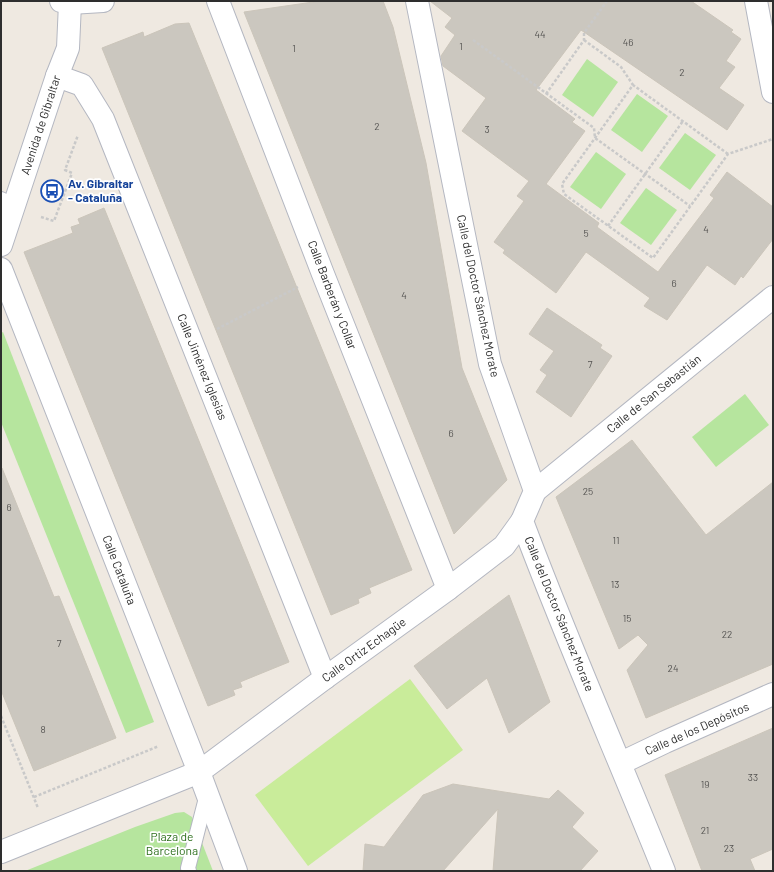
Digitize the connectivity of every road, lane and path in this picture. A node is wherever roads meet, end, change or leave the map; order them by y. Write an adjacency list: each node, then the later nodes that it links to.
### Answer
1 (97, 1): 6 (street)
2 (218, 1): 25 (street, Calle Barberán y Collar)
3 (417, 1): 28 (street, Calle del Doctor Sánchez Morate)
4 (607, 1): 8 (path)
5 (756, 1): 11 (street)
6 (65, 2): 9 (street, Avenida de Gibraltar)
7 (473, 40): 12 (path)
8 (584, 40): 10 (path); 12 (path)
9 (57, 76): 13 (street, Calle Jiménez Iglesias); 19 (street, Avenida de Gibraltar)
10 (633, 85): 14 (path); 15 (path)
11 (773, 92)
12 (546, 94): 15 (path)
13 (103, 119): 21 (path); 27 (street, Calle Jiménez Iglesias)
14 (683, 121): 17 (path); 18 (path)
15 (595, 138): 18 (path); 22 (path)
16 (773, 139): 17 (path)
17 (728, 154): 20 (path)
18 (645, 174): 20 (path); 22 (path)
19 (8, 203): 23 (street, Avenida de Gibraltar)
20 (690, 206): 22 (path)
21 (37, 224)
22 (608, 226)
23 (1, 245)
24 (1, 270): 34 (street, Calle Cataluña)
25 (323, 274): 27 (path); 30 (street, Calle Barberán y Collar)
26 (773, 297): 28 (street, Calle de San Sebastián)
27 (191, 342): 31 (street, Calle Jiménez Iglesias)
28 (535, 491): 29 (street, Calle del Doctor Sánchez Morate)
29 (522, 521): 30 (street, Calle Ortiz Echagüe); 35 (street, Calle del Doctor Sánchez Morate)
30 (448, 589): 31 (street, Calle Ortiz Echagüe)
31 (325, 678): 36 (street, Calle Ortiz Echagüe)
32 (773, 694): 35 (street, Calle de los Depósitos)
33 (1, 716): 38 (path)
34 (184, 736): 36 (street, Calle Cataluña); 38 (path)
35 (621, 764): 43 (street, Calle del Doctor Sánchez Morate)
36 (199, 772): 37 (street, Calle Cataluña); 39 (street)
37 (207, 794): 41 (lane); 42 (street, Calle Cataluña)
38 (34, 797): 39 (path)
39 (48, 833): 40 (street)
40 (1, 852)
41 (189, 871)
42 (236, 871)
43 (664, 871)

